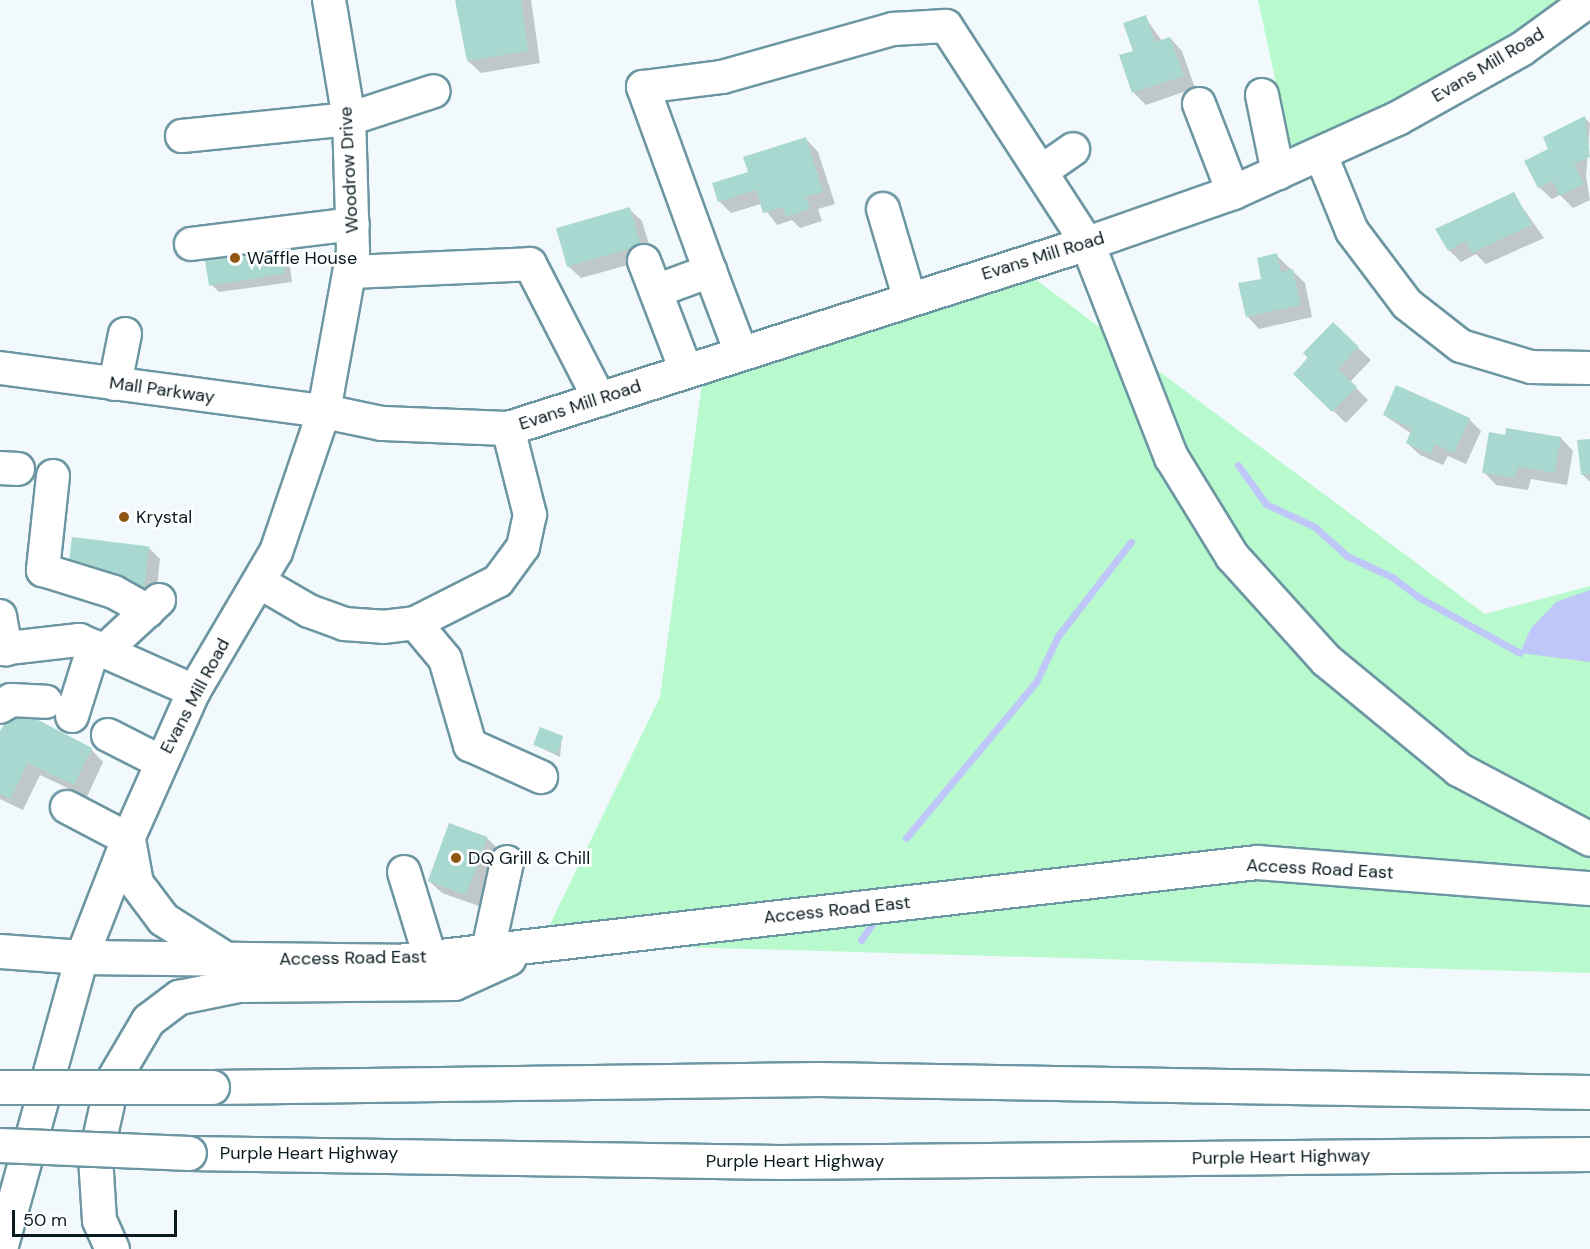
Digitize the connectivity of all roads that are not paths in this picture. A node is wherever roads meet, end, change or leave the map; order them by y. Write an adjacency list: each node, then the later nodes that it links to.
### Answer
1 (329, 0): 6 (street, Woodrow Drive)
2 (1588, 0): 9 (main road, Evans Mill Road)
3 (435, 91): 6 (street)
4 (1262, 95): 11 (street)
5 (1199, 104): 12 (street)
6 (349, 119): 7 (street); 14 (street, Woodrow Drive)
7 (182, 136)
8 (1073, 149): 10 (street)
9 (1321, 154): 11 (main road, Evans Mill Road); 26 (street)
10 (1042, 171): 15 (street); 18 (street)
11 (1278, 173): 12 (main road, Evans Mill Road)
12 (1233, 192): 15 (main road, Evans Mill Road)
13 (883, 209): 21 (street)
14 (353, 224): 16 (street); 19 (street, Woodrow Drive)
15 (1088, 243): 21 (main road, Evans Mill Road); 44 (main road)
16 (191, 244)
17 (644, 261): 20 (street)
18 (710, 271): 20 (street); 23 (street)
19 (350, 272): 28 (street); 29 (street, Woodrow Drive)
20 (656, 291): 25 (street)
21 (909, 297): 23 (main road, Evans Mill Road)
22 (125, 334): 27 (street)
23 (740, 350): 25 (main road, Evans Mill Road)
24 (0, 368): 27 (street, Mall Parkway)
25 (685, 368): 28 (main road, Evans Mill Road)
26 (1590, 368)
27 (115, 384): 29 (street, Mall Parkway)
28 (600, 400): 30 (main road, Evans Mill Road)
29 (324, 411): 30 (main road, Evans Mill Road); 32 (street, Evans Mill Road)
30 (508, 428): 34 (street)
31 (53, 476): 36 (street)
32 (259, 582): 34 (street); 37 (street, Evans Mill Road)
33 (0, 616): 35 (street)
34 (415, 623): 41 (street)
35 (3, 649): 36 (street)
36 (99, 649): 37 (street); 38 (street)
37 (194, 691): 40 (street, Evans Mill Road)
38 (0, 707)
39 (108, 735): 40 (street)
40 (160, 762): 43 (street, Evans Mill Road)
41 (542, 777)
42 (67, 807): 43 (street)
43 (128, 839): 51 (street, Evans Mill Road); 53 (main road)
44 (1590, 839)
45 (507, 862): 49 (street)
46 (404, 872): 52 (street)
47 (1590, 888): 48 (main road, Access Road East)
48 (538, 945): 49 (main road, Access Road East); 59 (main road)
49 (488, 950): 52 (main road, Access Road East)
50 (0, 951): 51 (main road, Access Road East)
51 (82, 957): 53 (main road, Access Road East); 58 (street, Evans Mill Road)
52 (430, 957): 53 (main road, Access Road East)
53 (226, 959)
54 (0, 1087): 55 (main road, bridge)
55 (1590, 1092)
56 (0, 1145): 57 (main road, Purple Heart Highway, bridge)
57 (1590, 1154)
58 (2, 1249)
59 (112, 1249)

